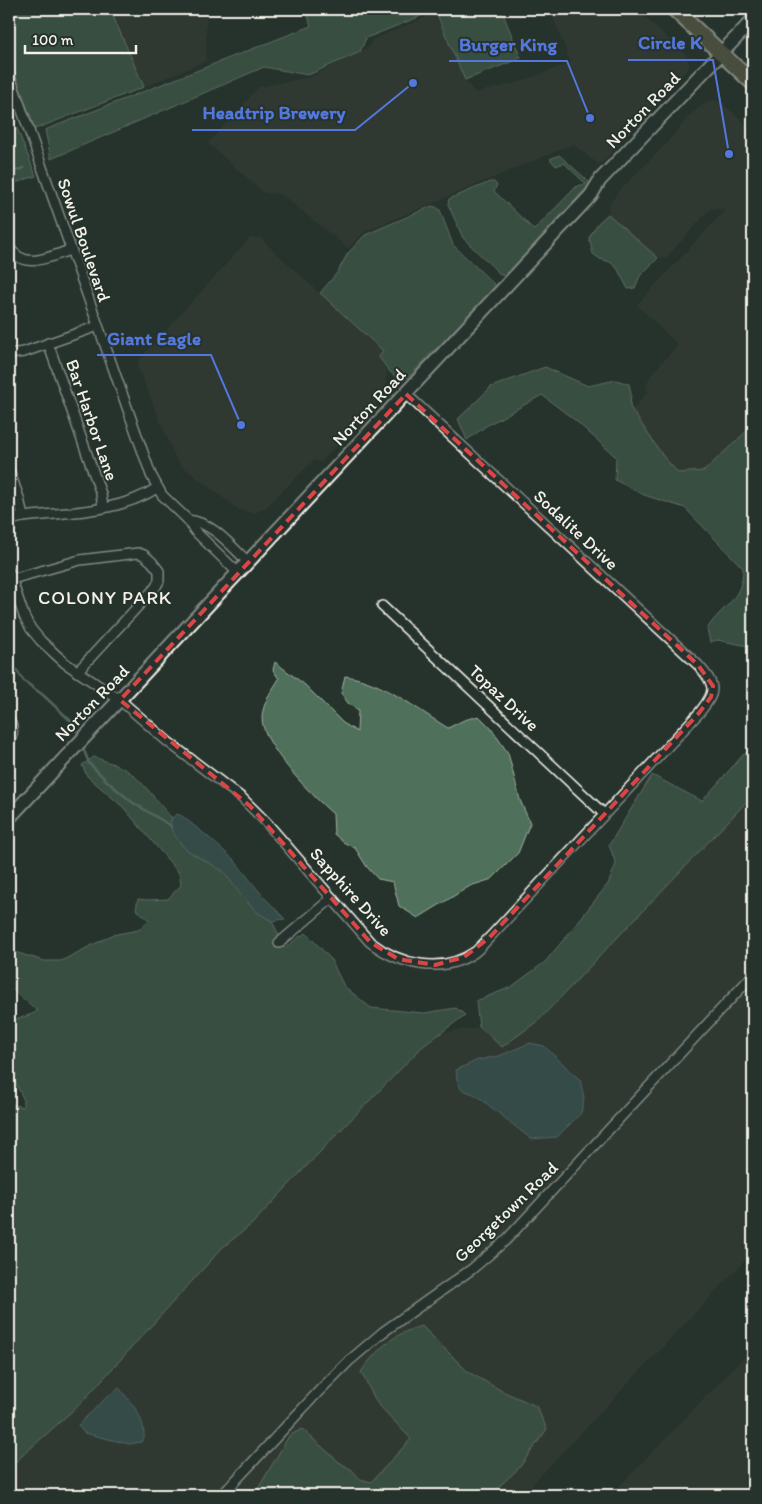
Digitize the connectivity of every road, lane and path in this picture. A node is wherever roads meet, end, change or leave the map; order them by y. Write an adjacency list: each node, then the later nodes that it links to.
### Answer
1 (674, 9): 3 (main road)
2 (753, 20): 3 (street, Norton Road)
3 (722, 53): 5 (main road); 11 (street, Norton Road)
4 (9, 74): 7 (street, Sowul Boulevard)
5 (753, 83)
6 (9, 247): 7 (street)
7 (70, 250): 8 (street, Sowul Boulevard)
8 (98, 326): 9 (street); 13 (street, Sowul Boulevard)
9 (48, 343): 10 (street); 14 (street, Bar Harbor Lane)
10 (9, 354)
11 (406, 394): 18 (street, Norton Road); 23 (street, Sodalite Drive)
12 (9, 470): 15 (street)
13 (157, 488): 14 (street); 17 (street, Sowul Boulevard)
14 (103, 507): 15 (street)
15 (23, 517): 16 (street)
16 (9, 520)
17 (188, 520): 18 (street, Sowul Boulevard); 19 (street, Sowul Boulevard)
18 (248, 562): 19 (street, Norton Road)
19 (238, 572): 24 (street, Norton Road)
20 (10, 576): 22 (street, Sapphire Drive); 22 (street)
21 (382, 606): 27 (street, Topaz Drive)
22 (77, 672): 24 (street, Sapphire Drive)
23 (711, 697): 27 (street, Sapphire Drive)
24 (120, 700): 28 (street, Norton Road); 29 (street, Sapphire Drive)
25 (9, 720): 26 (street)
26 (9, 742)
27 (604, 814): 29 (street, Sapphire Drive)
28 (9, 818)
29 (332, 898): 30 (street)
30 (279, 943)
31 (753, 975): 32 (street, Georgetown Road)
32 (222, 1495)

